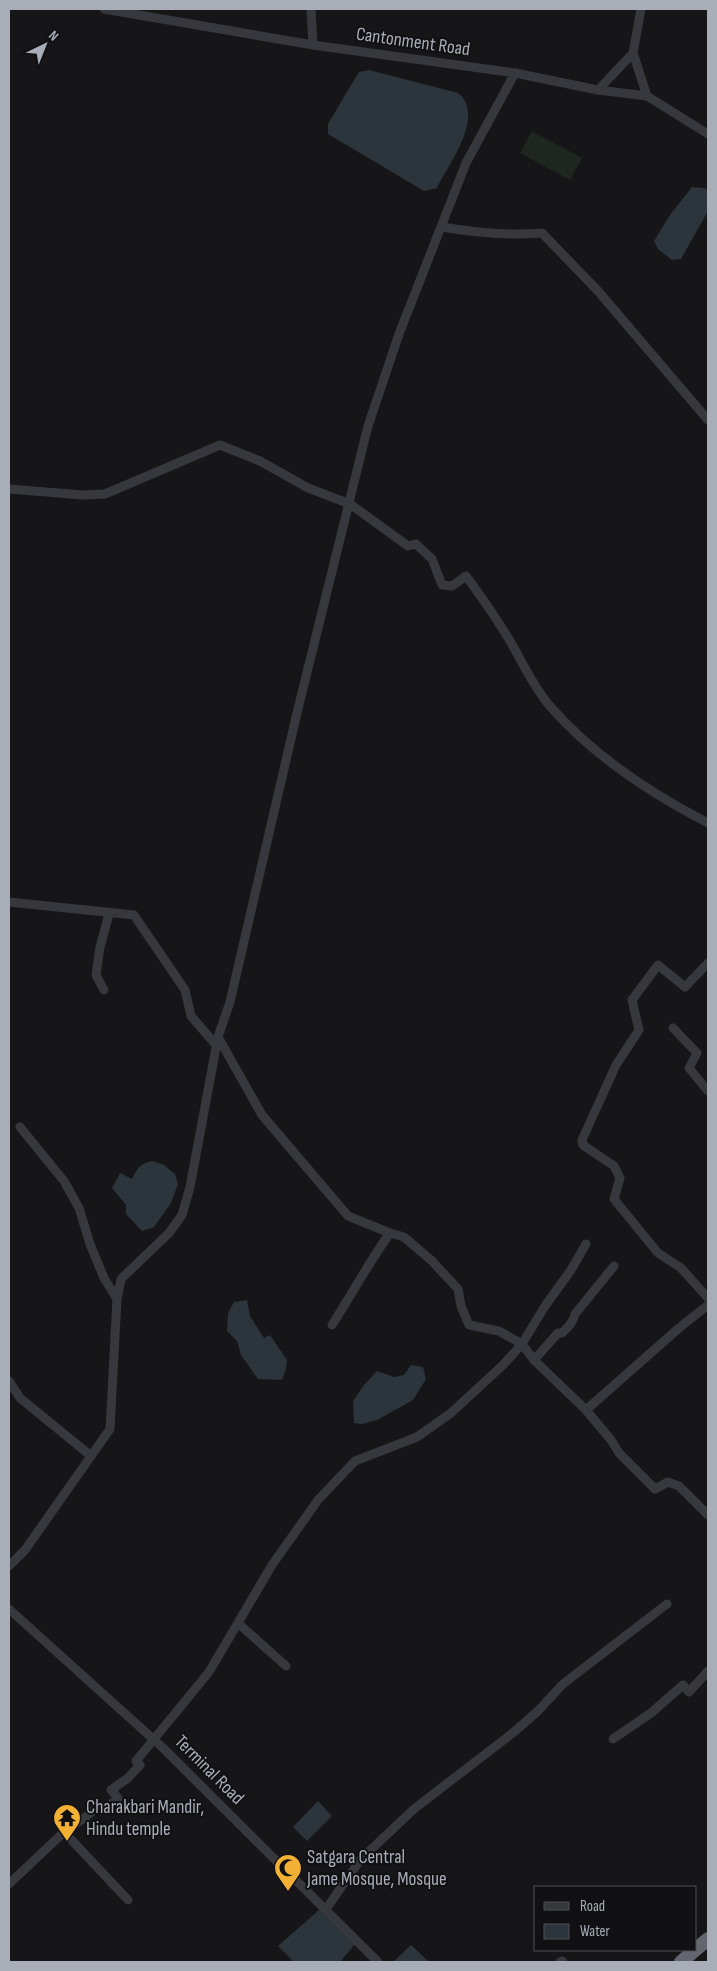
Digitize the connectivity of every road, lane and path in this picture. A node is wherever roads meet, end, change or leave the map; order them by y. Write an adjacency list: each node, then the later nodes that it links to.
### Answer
1 (104, 9): 4 (street, Cantonment Road)
2 (311, 9): 4 (street)
3 (641, 9): 5 (street)
4 (313, 45): 6 (street, Cantonment Road)
5 (633, 53): 7 (street); 8 (street)
6 (515, 73): 7 (street, Cantonment Road); 10 (street)
7 (598, 90): 8 (street, Cantonment Road)
8 (647, 96): 9 (street, Cantonment Road)
9 (708, 134)
10 (442, 227): 11 (street); 13 (street)
11 (708, 420)
12 (9, 489): 13 (street)
13 (350, 504): 14 (street); 20 (street)
14 (708, 823)
15 (9, 902): 16 (street)
16 (109, 914): 18 (street); 20 (street)
17 (708, 963): 26 (street)
18 (104, 990)
19 (673, 1028): 21 (street)
20 (217, 1041): 23 (street); 27 (street)
21 (708, 1090)
22 (20, 1127): 27 (street)
23 (390, 1233): 29 (street); 30 (street)
24 (586, 1244): 30 (street)
25 (614, 1266): 31 (street)
26 (708, 1298)
27 (117, 1299): 34 (street)
28 (708, 1305): 33 (street)
29 (332, 1324)
30 (522, 1344): 31 (street); 39 (street)
31 (534, 1360): 33 (street)
32 (9, 1382): 34 (street)
33 (586, 1410): 35 (street)
34 (91, 1456): 36 (street)
35 (708, 1514)
36 (9, 1566)
37 (667, 1604): 47 (street)
38 (9, 1609): 43 (street, Terminal Road)
39 (239, 1624): 40 (street); 43 (street)
40 (286, 1666)
41 (708, 1671): 42 (street)
42 (613, 1739)
43 (154, 1740): 44 (street); 47 (street, Terminal Road)
44 (64, 1832): 45 (street); 46 (street)
45 (9, 1884)
46 (128, 1900)
47 (326, 1909): 52 (street, Terminal Road)
48 (708, 1939): 49 (highway)
49 (697, 1948)
50 (694, 1951): 53 (highway)
51 (708, 1951): 54 (highway)
52 (378, 1962)
53 (681, 1962)
54 (696, 1962)

